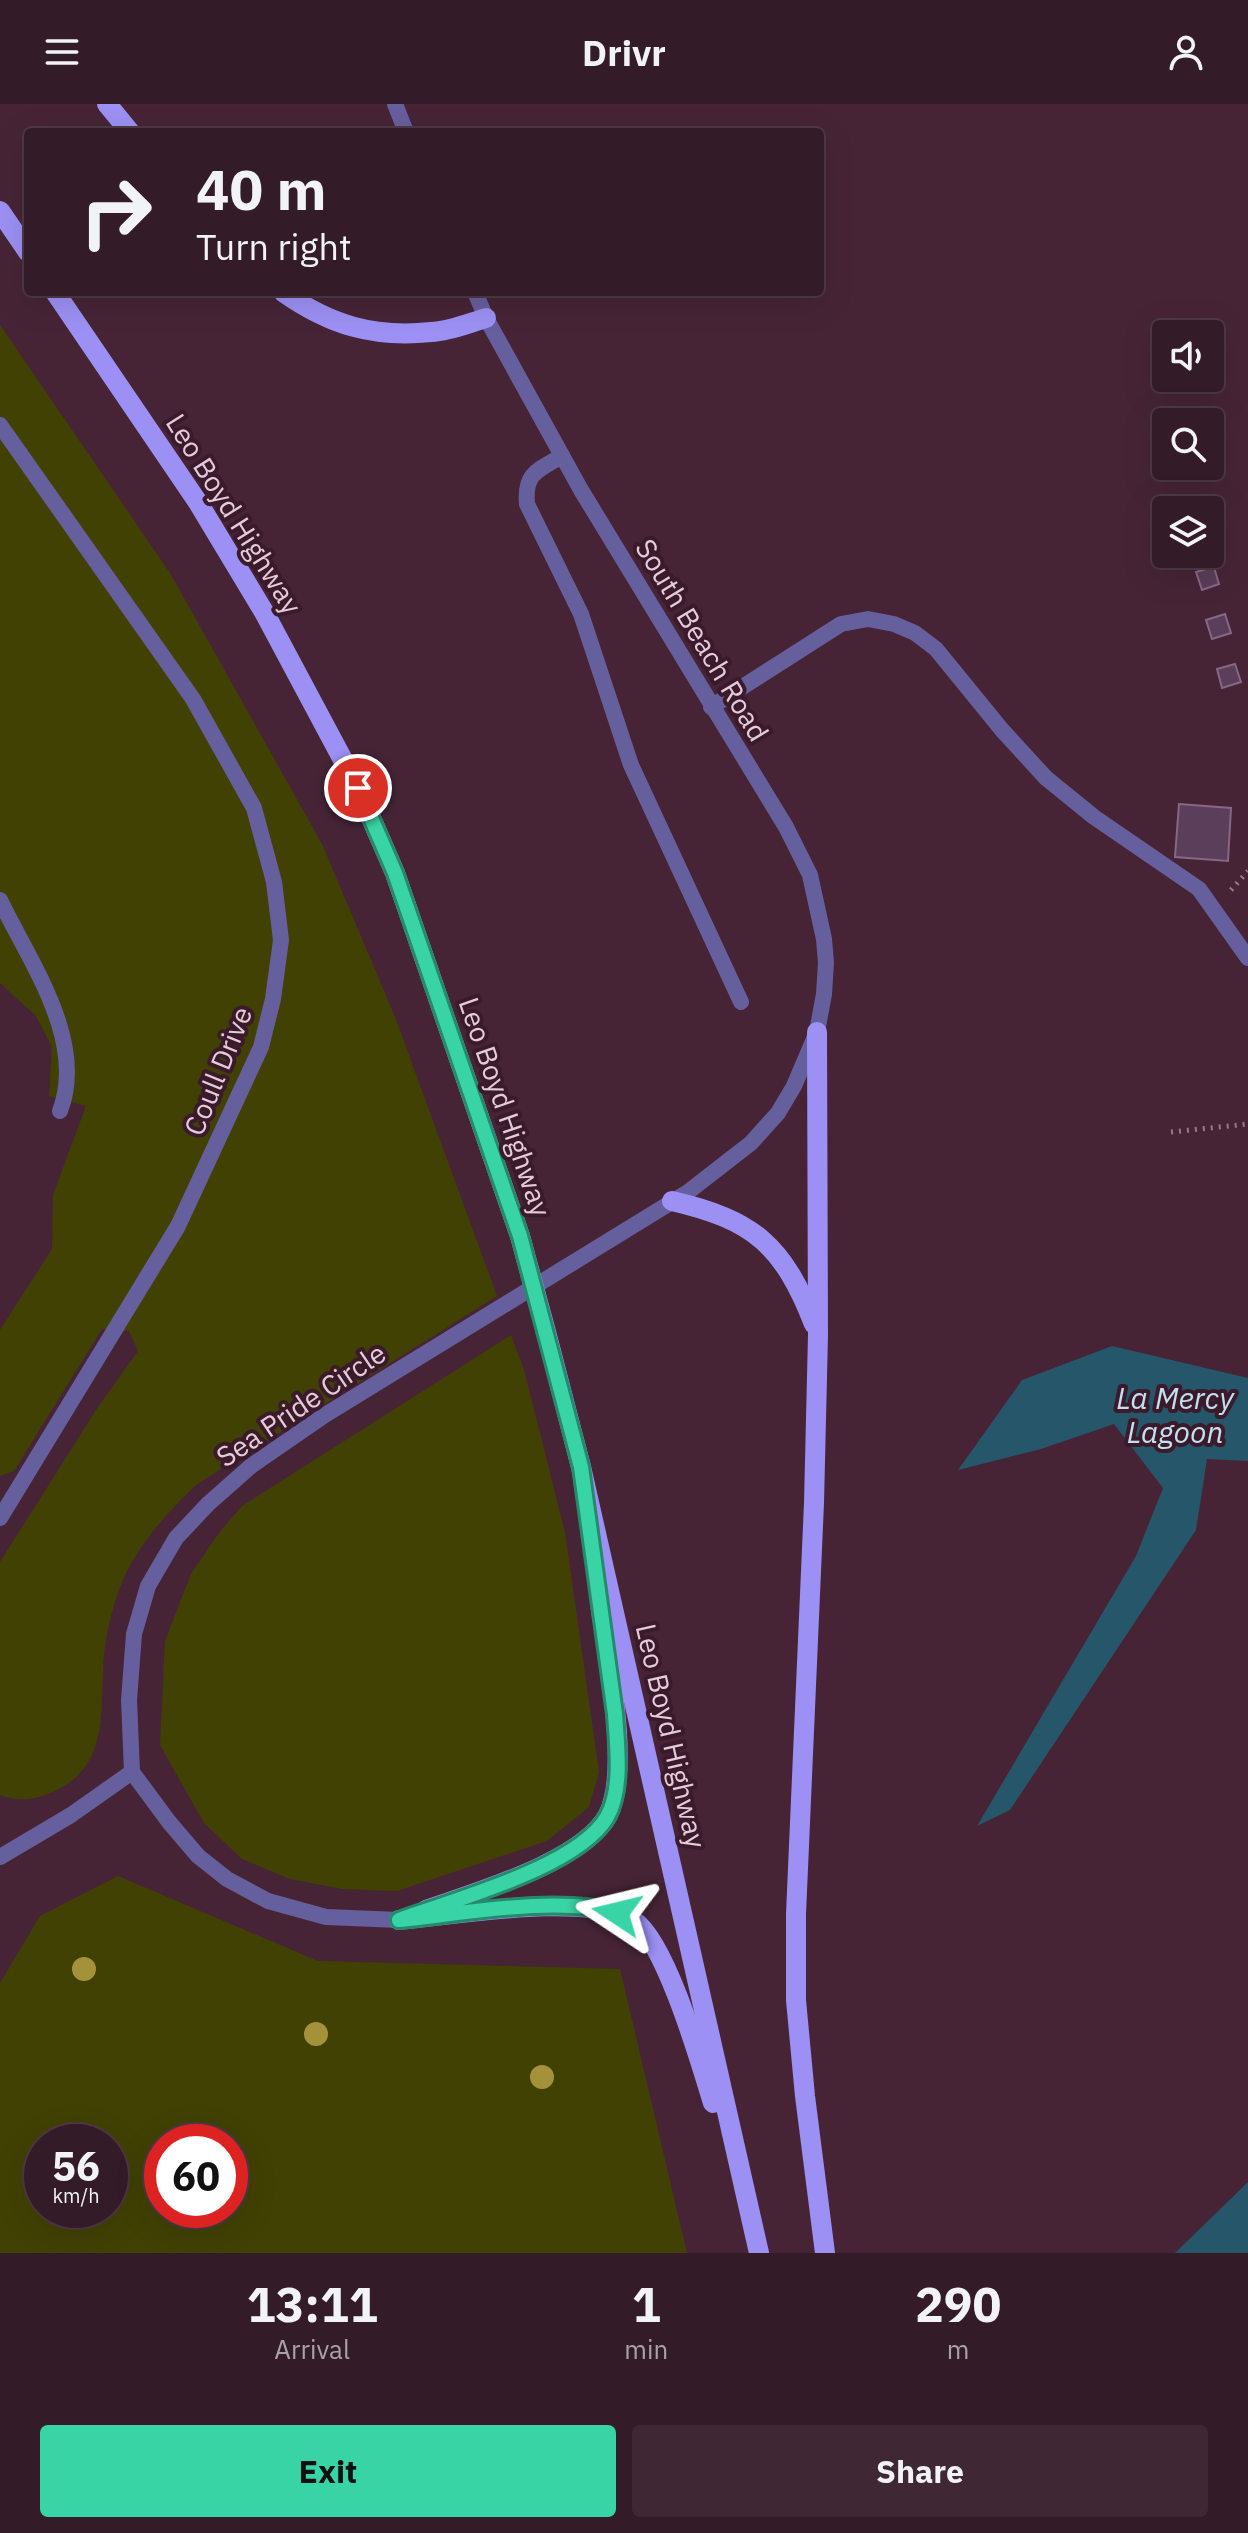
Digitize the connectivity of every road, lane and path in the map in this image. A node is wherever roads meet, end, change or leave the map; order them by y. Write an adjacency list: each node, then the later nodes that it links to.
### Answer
1 (107, 104): 3 (main road)
2 (395, 104): 4 (street)
3 (127, 128)
4 (404, 128)
5 (0, 211): 6 (main road)
6 (24, 246)
7 (58, 296): 23 (main road, Leo Boyd Highway)
8 (290, 296): 10 (main road)
9 (477, 296): 10 (street, South Beach Road)
10 (486, 318): 12 (street, South Beach Road)
11 (0, 425): 24 (street, Coull Drive)
12 (562, 456): 13 (street, South Beach Road); 16 (street)
13 (711, 707): 15 (street); 17 (street, South Beach Road)
14 (0, 900): 18 (street)
15 (1248, 958)
16 (741, 1002)
17 (817, 1032): 21 (street, Sea Pride Circle); 22 (main road)
18 (60, 1111)
19 (1248, 1124): 20 (path)
20 (1171, 1132)
21 (672, 1201): 22 (main road); 25 (street, Sea Pride Circle)
22 (818, 1335): 29 (main road)
23 (581, 1467): 27 (main road); 28 (main road, Leo Boyd Highway)
24 (0, 1518)
25 (132, 1772): 26 (street); 27 (street)
26 (0, 1857)
27 (399, 1920): 28 (main road)
28 (758, 2253)
29 (825, 2253)

